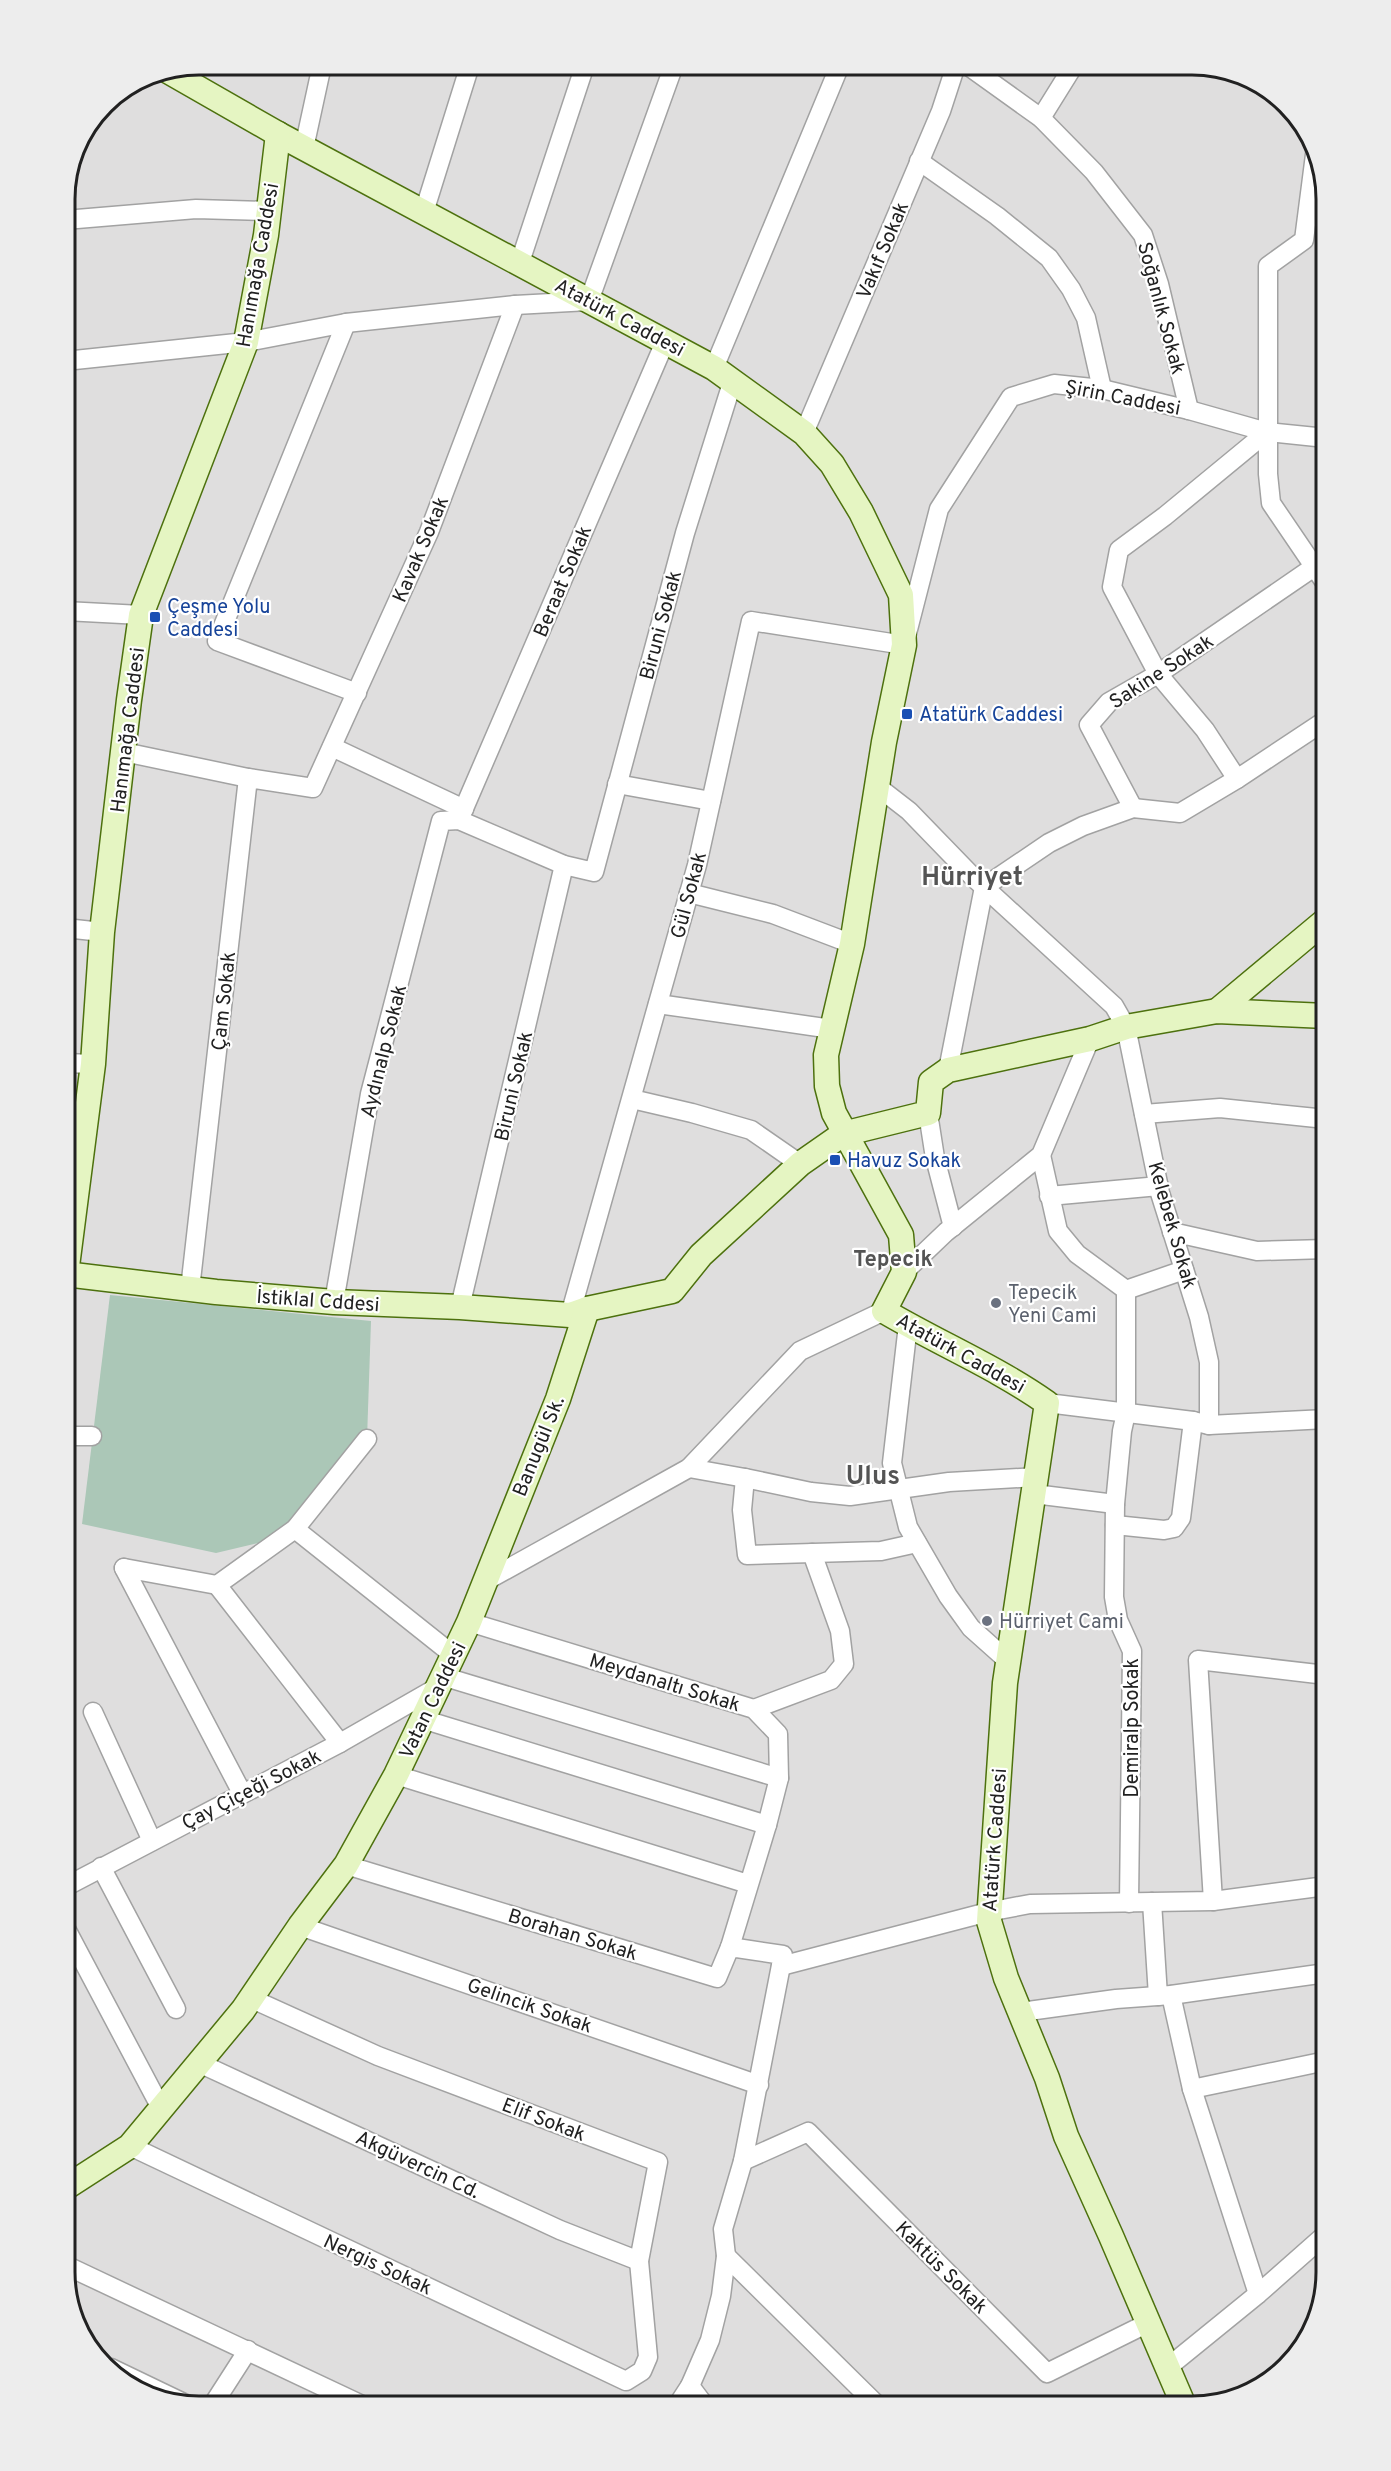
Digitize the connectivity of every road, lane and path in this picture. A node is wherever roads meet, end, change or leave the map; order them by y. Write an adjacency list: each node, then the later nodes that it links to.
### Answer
1 (320, 75): 12 (street)
2 (467, 75): 16 (street)
3 (582, 75): 18 (street)
4 (670, 75): 19 (street)
5 (836, 75): 25 (street, Biruni Sokak)
6 (953, 75): 13 (street, Vakıf Sokak)
7 (982, 75): 10 (street, Soğanlık Sokak)
8 (1068, 75): 10 (street)
9 (178, 77): 11 (main road, Atatürk Caddesi)
10 (1041, 118): 27 (street, Soğanlık Sokak)
11 (278, 134): 12 (main road, Atatürk Caddesi); 15 (main road, Hanımağa Caddesi)
12 (304, 148): 16 (main road, Atatürk Caddesi)
13 (920, 161): 26 (street); 29 (street, Vakıf Sokak)
14 (1313, 171): 28 (street)
15 (268, 211): 17 (street); 22 (main road, Hanımağa Caddesi)
16 (424, 212): 18 (main road, Atatürk Caddesi)
17 (75, 219)
18 (520, 262): 19 (main road, Atatürk Caddesi)
19 (589, 301): 20 (street); 23 (main road, Atatürk Caddesi)
20 (514, 305): 21 (street); 37 (street, Kavak Sokak)
21 (346, 323): 22 (street); 37 (street)
22 (246, 342): 24 (street); 34 (main road, Hanımağa Caddesi)
23 (665, 342): 25 (main road, Atatürk Caddesi); 47 (street, Beraat Sokak)
24 (75, 360)
25 (723, 374): 29 (main road, Atatürk Caddesi); 43 (street, Biruni Sokak)
26 (1101, 389): 27 (street, Şirin Caddesi); 35 (street, Şirin Caddesi)
27 (1190, 410): 28 (street, Şirin Caddesi)
28 (1267, 432): 30 (street, Şirin Caddesi); 31 (street); 36 (street)
29 (804, 433): 35 (main road, Atatürk Caddesi)
30 (1316, 437)
31 (1314, 567): 32 (street); 36 (street, Sakine Sokak)
32 (1316, 570)
33 (75, 612): 34 (street)
34 (141, 615): 40 (main road, Hanımağa Caddesi)
35 (904, 645): 44 (main road, Atatürk Caddesi); 45 (street, Gül Sokak)
36 (1158, 674): 42 (street); 46 (street, Sakine Sokak)
37 (357, 693): 39 (street, Kavak Sokak)
38 (1316, 730): 42 (street)
39 (332, 747): 41 (street, Kavak Sokak); 47 (street)
40 (124, 752): 41 (street); 53 (main road, Hanımağa Caddesi)
41 (248, 778): 80 (street, Çam Sokak)
42 (1237, 779): 46 (street)
43 (617, 784): 45 (street); 48 (street, Biruni Sokak)
44 (878, 787): 49 (street); 54 (main road, Atatürk Caddesi)
45 (711, 801): 50 (street, Gül Sokak)
46 (1133, 808): 49 (street)
47 (461, 815): 48 (street); 82 (street, Aydınalp Sokak)
48 (564, 865): 83 (street, Biruni Sokak)
49 (984, 887): 58 (street); 63 (street)
50 (689, 893): 54 (street); 55 (street, Gül Sokak)
51 (1316, 928): 56 (main road)
52 (75, 929): 53 (street)
53 (102, 932): 62 (main road, Hanımağa Caddesi)
54 (852, 944): 59 (main road, Atatürk Caddesi)
55 (658, 1004): 59 (street); 64 (street, Gül Sokak)
56 (1217, 1011): 57 (main road); 58 (main road)
57 (1316, 1016)
58 (1126, 1027): 60 (main road); 66 (street, Kelebek Sokak)
59 (832, 1029): 68 (main road, Atatürk Caddesi)
60 (1090, 1039): 63 (main road); 69 (street)
61 (75, 1063): 62 (street)
62 (93, 1064): 73 (main road, Hanımağa Caddesi)
63 (948, 1070): 65 (main road)
64 (632, 1099): 70 (street); 85 (street, Gül Sokak)
65 (928, 1113): 68 (main road); 74 (street)
66 (1144, 1114): 67 (street); 71 (street, Kelebek Sokak)
67 (1316, 1118)
68 (843, 1134): 70 (main road, İstiklal Cddesi); 78 (main road, Atatürk Caddesi)
69 (1041, 1155): 72 (street); 74 (street)
70 (800, 1164): 85 (main road, İstiklal Cddesi)
71 (1159, 1186): 72 (street); 75 (street, Kelebek Sokak)
72 (1049, 1196): 81 (street)
73 (75, 1199)
74 (953, 1227): 78 (street)
75 (1172, 1232): 76 (street); 77 (street, Kelebek Sokak)
76 (1316, 1249)
77 (1184, 1270): 81 (street); 90 (street, Kelebek Sokak)
78 (904, 1272): 84 (main road, Atatürk Caddesi)
79 (75, 1275): 80 (main road, İstiklal Cddesi)
80 (190, 1289): 82 (main road, İstiklal Cddesi)
81 (1126, 1290): 88 (street, Demiralp Sokak)
82 (334, 1302): 83 (main road, İstiklal Cddesi)
83 (460, 1307): 85 (main road, İstiklal Cddesi)
84 (884, 1311): 86 (main road, Atatürk Caddesi); 94 (street)
85 (578, 1312): 103 (main road, Banugül Sk.)
86 (908, 1325): 87 (main road, Atatürk Caddesi); 97 (street)
87 (1047, 1403): 88 (street); 96 (main road, Atatürk Caddesi)
88 (1126, 1413): 90 (street); 98 (street, Demiralp Sokak)
89 (1316, 1419): 90 (street)
90 (1201, 1423): 99 (street, Kelebek Sokak)
91 (75, 1436): 92 (street)
92 (92, 1436)
93 (367, 1439): 100 (street)
94 (689, 1468): 95 (street); 103 (street)
95 (745, 1478): 97 (street); 102 (street)
96 (1036, 1485): 97 (street); 98 (street); 106 (main road, Atatürk Caddesi)
97 (898, 1489): 101 (street)
98 (1115, 1504): 99 (street, Demiralp Sokak)
99 (1116, 1525): 125 (street, Demiralp Sokak)
100 (295, 1529): 104 (street); 107 (street)
101 (917, 1543): 102 (street); 106 (street)
102 (812, 1553): 109 (street)
103 (484, 1582): 105 (main road, Vatan Caddesi)
104 (217, 1585): 112 (street); 115 (street)
105 (469, 1622): 107 (main road, Vatan Caddesi); 109 (street, Meydanaltı Sokak)
106 (1008, 1661): 126 (main road, Atatürk Caddesi)
107 (443, 1673): 111 (main road, Vatan Caddesi); 112 (street, Çay Çiçeği Sokak); 114 (street)
108 (1316, 1674): 123 (street)
109 (754, 1709): 114 (street, Meydanaltı Sokak)
110 (93, 1712): 117 (street)
111 (422, 1719): 113 (main road, Vatan Caddesi); 116 (street)
112 (340, 1743): 115 (street, Çay Çiçeği Sokak)
113 (396, 1775): 118 (main road, Vatan Caddesi); 121 (street)
114 (779, 1778): 116 (street, Meydanaltı Sokak)
115 (242, 1792): 117 (street, Çay Çiçeği Sokak)
116 (767, 1825): 121 (street, Meydanaltı Sokak)
117 (152, 1840): 119 (street, Çay Çiçeği Sokak)
118 (346, 1865): 127 (main road, Vatan Caddesi); 128 (street, Borahan Sokak)
119 (101, 1867): 120 (street, Çay Çiçeği Sokak); 134 (street)
120 (75, 1881)
121 (748, 1884): 128 (street, Meydanaltı Sokak)
122 (1316, 1887): 123 (street)
123 (1214, 1901): 124 (street)
124 (1152, 1902): 125 (street); 132 (street)
125 (1129, 1903): 126 (street)
126 (988, 1912): 130 (street); 135 (main road, Atatürk Caddesi)
127 (300, 1926): 133 (main road, Vatan Caddesi); 138 (street, Gelincik Sokak)
128 (730, 1947): 130 (street)
129 (75, 1948): 140 (street)
130 (782, 1960): 138 (street)
131 (1316, 1974): 132 (street)
132 (1165, 1996): 135 (street); 139 (street)
133 (250, 1998): 136 (main road, Vatan Caddesi); 146 (street, Elif Sokak)
134 (176, 2009)
135 (1021, 2012): 149 (main road, Atatürk Caddesi)
136 (199, 2063): 140 (main road, Vatan Caddesi); 146 (street, Akgüvercin Cd.)
137 (1316, 2063): 139 (street)
138 (759, 2085): 142 (street)
139 (1192, 2089): 148 (street)
140 (161, 2108): 141 (main road, Vatan Caddesi)
141 (130, 2146): 143 (main road, Vatan Caddesi); 151 (street, Nergis Sokak)
142 (743, 2161): 145 (street); 149 (street, Kaktüs Sokak)
143 (75, 2181)
144 (1316, 2243): 148 (street)
145 (726, 2256): 153 (street); 158 (street)
146 (639, 2261): 151 (street, Elif Sokak)
147 (75, 2270): 150 (street)
148 (1258, 2294): 152 (street)
149 (1148, 2324): 152 (main road, Atatürk Caddesi)
150 (248, 2350): 154 (street); 155 (street)
151 (648, 2357)
152 (1167, 2368): 159 (main road, Atatürk Caddesi)
153 (690, 2386): 156 (street); 157 (street)
154 (218, 2396)
155 (343, 2396)
156 (684, 2396)
157 (698, 2396)
158 (868, 2396)
159 (1180, 2396)

